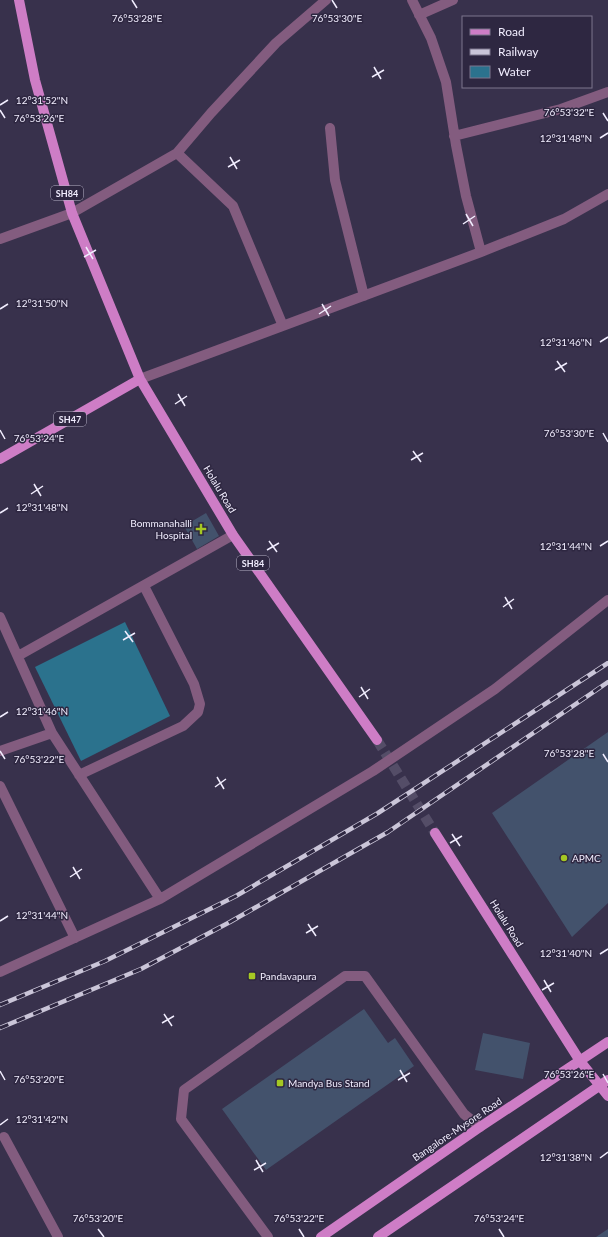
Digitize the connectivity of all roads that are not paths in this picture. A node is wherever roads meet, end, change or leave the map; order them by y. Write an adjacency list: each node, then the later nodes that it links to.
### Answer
1 (19, 0): 11 (main road, SH84)
2 (326, 0): 9 (street)
3 (412, 0): 5 (street)
4 (453, 0): 5 (street)
5 (419, 15): 8 (street)
6 (608, 92): 8 (street)
7 (330, 128): 14 (street)
8 (454, 136): 13 (street)
9 (177, 153): 11 (street); 15 (street)
10 (608, 194): 13 (street)
11 (72, 212): 12 (street); 16 (main road, SH84)
12 (0, 239)
13 (481, 252): 14 (street)
14 (364, 296): 15 (street)
15 (283, 326): 16 (street)
16 (140, 379): 17 (main road, SH47); 18 (main road, Holalu Road / SH84)
17 (0, 459)
18 (233, 535): 19 (street); 24 (main road, Holalu Road / SH84)
19 (144, 586): 22 (street); 26 (street)
20 (608, 600): 29 (street)
21 (0, 617): 22 (street)
22 (18, 656): 23 (street)
23 (52, 733): 25 (street); 26 (street)
24 (377, 740)
25 (0, 751)
26 (79, 775): 29 (street)
27 (0, 786): 30 (street)
28 (435, 833): 33 (main road, Holalu Road)
29 (160, 899): 30 (street)
30 (75, 938): 31 (street)
31 (0, 972)
32 (608, 1042): 33 (main road, Bangalore-Mysore Road)
33 (580, 1061): 34 (main road, Holalu Road); 36 (main road, Bangalore-Mysore Road)
34 (604, 1083): 35 (main road, Holalu Road); 41 (main road)
35 (608, 1096)
36 (480, 1128): 39 (street); 40 (main road, Bangalore-Mysore Road)
37 (4, 1137): 38 (street)
38 (58, 1237)
39 (268, 1237)
40 (321, 1237)
41 (378, 1237)

